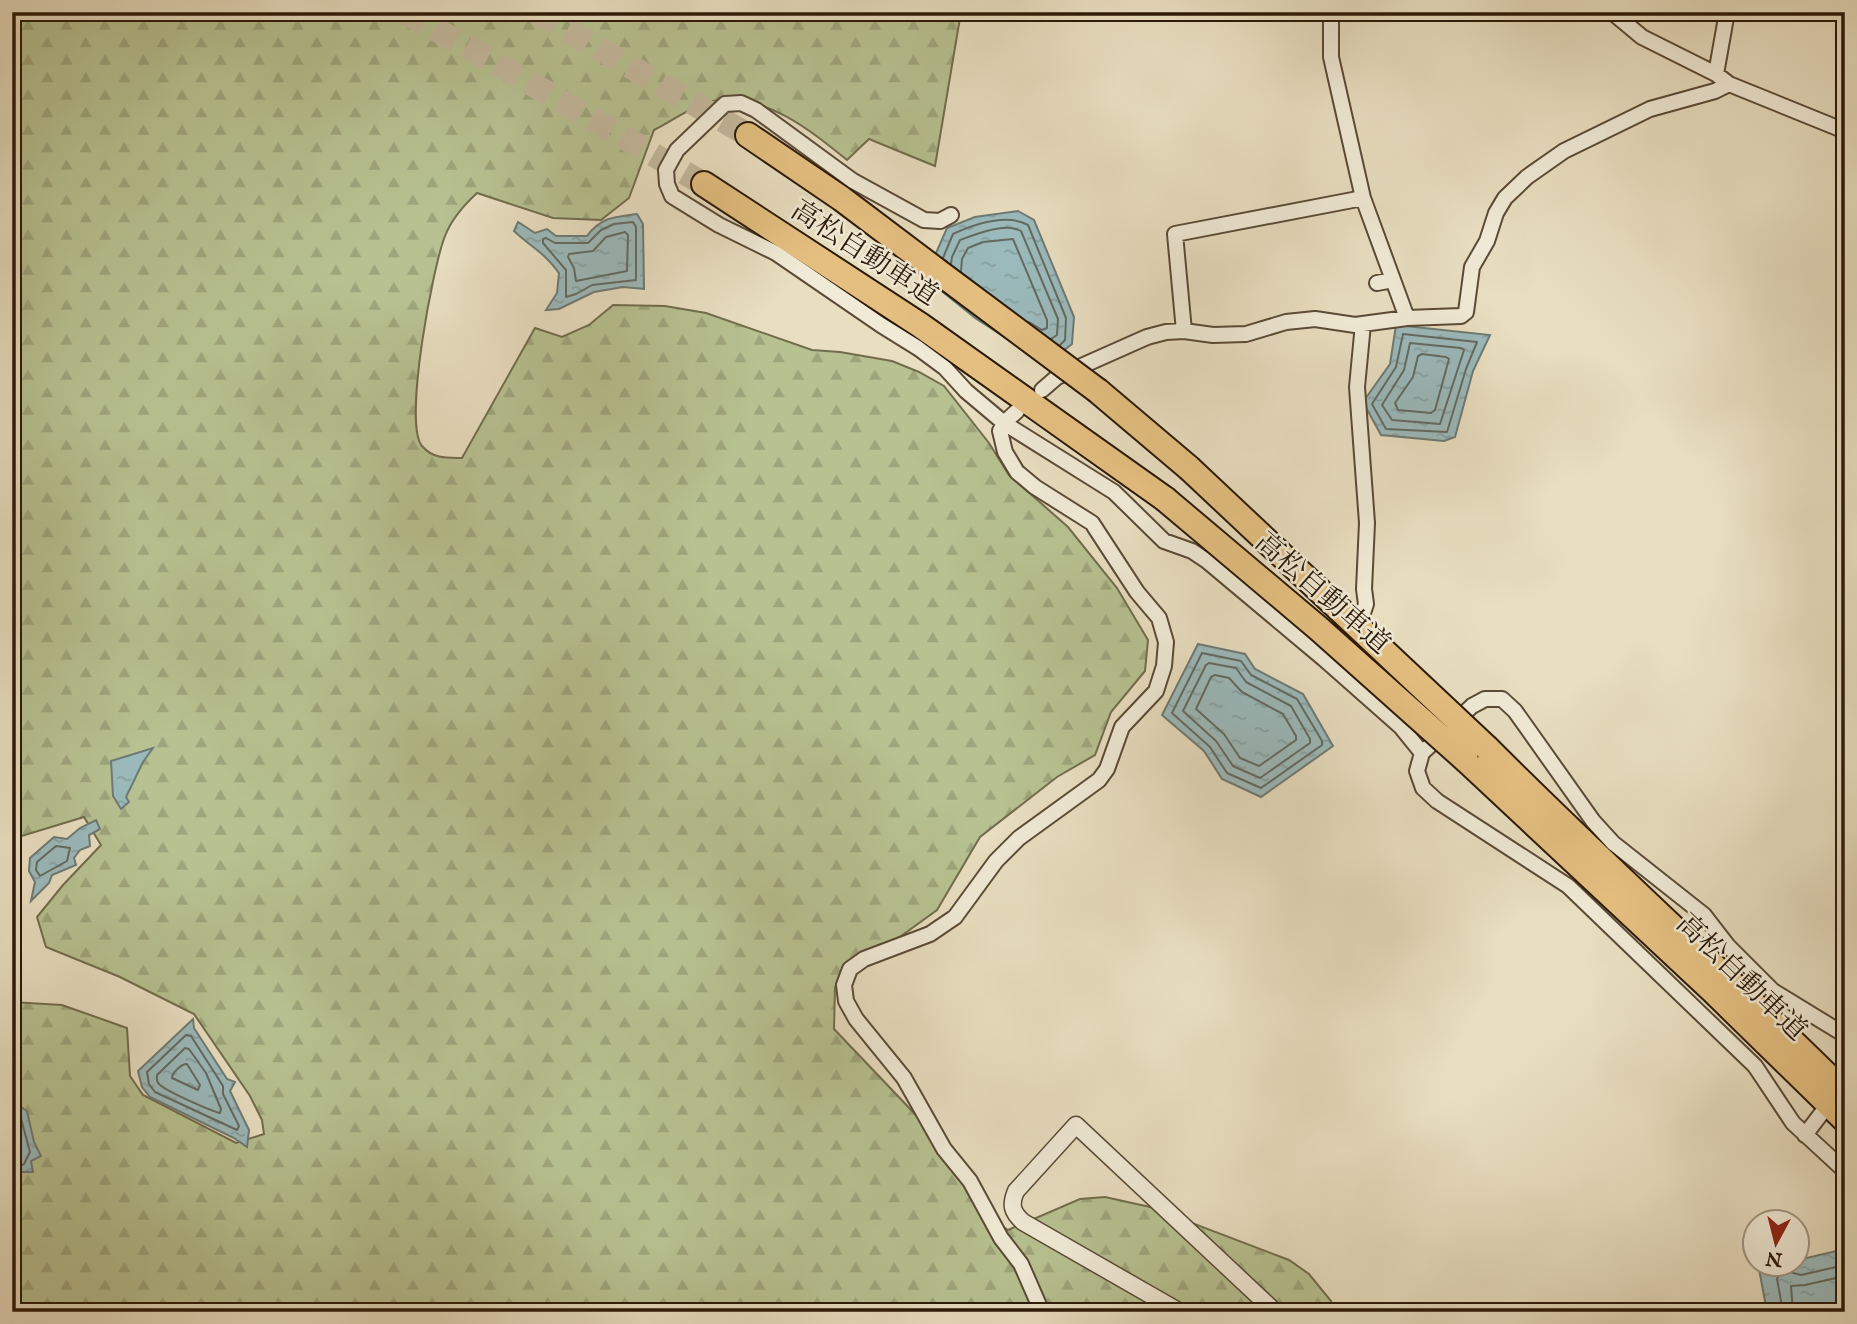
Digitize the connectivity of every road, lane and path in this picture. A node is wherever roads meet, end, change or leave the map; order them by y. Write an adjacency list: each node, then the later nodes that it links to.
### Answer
1 (1331, 12): 9 (street)
2 (1612, 12): 4 (street)
3 (1727, 12): 4 (street)
4 (1716, 74): 5 (street)
5 (1729, 84): 6 (street); 13 (street)
6 (1845, 131)
7 (748, 135): 21 (highway, 高松自動車道, bridge)
8 (704, 184): 21 (highway, 高松自動車道, bridge)
9 (1363, 198): 11 (street); 15 (street)
10 (951, 215): 18 (street)
11 (1393, 280): 12 (street); 13 (street)
12 (1377, 283)
13 (1407, 318): 14 (street)
14 (1363, 324): 15 (street); 19 (street)
15 (1184, 331): 16 (street)
16 (1042, 390)
17 (1017, 411): 18 (street)
18 (1004, 423): 19 (street); 31 (street)
19 (1324, 659): 20 (street)
20 (1422, 753): 23 (street); 28 (street)
21 (1476, 754): 22 (highway, 高松自動車道); 27 (highway, 高松自動車道)
22 (1729, 978): 24 (highway); 25 (highway, 高松自動車道)
23 (1845, 1035)
24 (1845, 1077)
25 (1845, 1093)
26 (1821, 1114): 28 (street)
27 (1845, 1119)
28 (1805, 1135): 29 (street)
29 (1845, 1171)
30 (1269, 1307): 32 (street)
31 (1042, 1312)
32 (1180, 1312)

